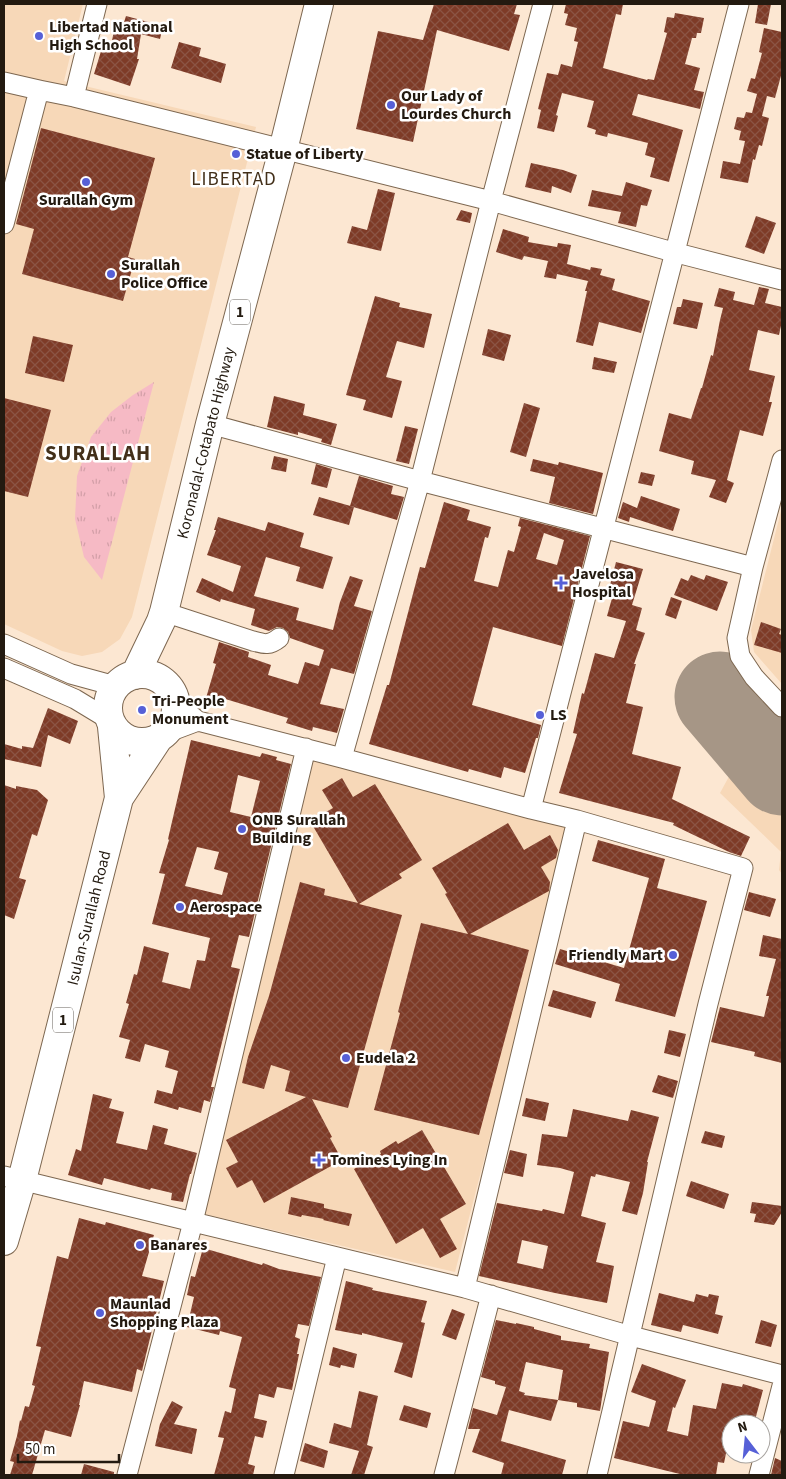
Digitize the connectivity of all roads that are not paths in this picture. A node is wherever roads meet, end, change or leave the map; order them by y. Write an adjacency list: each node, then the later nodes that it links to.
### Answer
1 (97, 4): 7 (street)
2 (320, 4): 8 (highway, Koronadal-Cotabato Highway / 1)
3 (543, 4): 9 (street)
4 (739, 4): 11 (street)
5 (4, 82): 6 (street)
6 (39, 90): 7 (street); 10 (street)
7 (74, 97): 8 (street)
8 (283, 150): 9 (street); 13 (highway, Koronadal-Cotabato Highway / 1)
9 (491, 201): 11 (street); 15 (street)
10 (4, 224)
11 (673, 252): 12 (street); 16 (street)
12 (782, 280)
13 (210, 424): 15 (street); 18 (highway, Koronadal-Cotabato Highway / 1)
14 (782, 460): 17 (street)
15 (420, 481): 16 (street); 29 (street)
16 (604, 528): 17 (street); 31 (street)
17 (753, 567): 24 (street)
18 (162, 616): 19 (street); 22 (highway, Koronadal-Cotabato Highway / 1); 23 (highway, 1)
19 (279, 638)
20 (5, 647): 22 (street)
21 (4, 668): 26 (street)
22 (125, 680): 23 (highway); 26 (highway, 1)
23 (171, 694): 25 (street); 27 (highway, 1)
24 (782, 707)
25 (198, 721): 27 (street); 28 (street)
26 (110, 723): 27 (highway); 30 (highway, Isulan-Surallah Road / 1)
27 (162, 736): 30 (highway, Isulan-Surallah Road / 1)
28 (306, 748): 29 (street); 34 (street)
29 (342, 758): 31 (street)
30 (119, 798): 33 (highway, Isulan-Surallah Road / 1)
31 (531, 809): 32 (street)
32 (577, 820): 37 (street); 39 (street)
33 (13, 1178): 34 (street); 35 (highway, Isulan-Surallah Road / 1)
34 (193, 1222): 36 (street); 42 (street)
35 (4, 1241)
36 (337, 1257): 37 (street); 43 (street)
37 (465, 1288): 38 (street)
38 (491, 1295): 39 (street); 44 (street)
39 (631, 1336): 40 (street); 45 (street)
40 (782, 1374)
41 (782, 1386): 46 (street)
42 (127, 1475)
43 (284, 1475)
44 (444, 1475)
45 (597, 1475)
46 (759, 1475)

